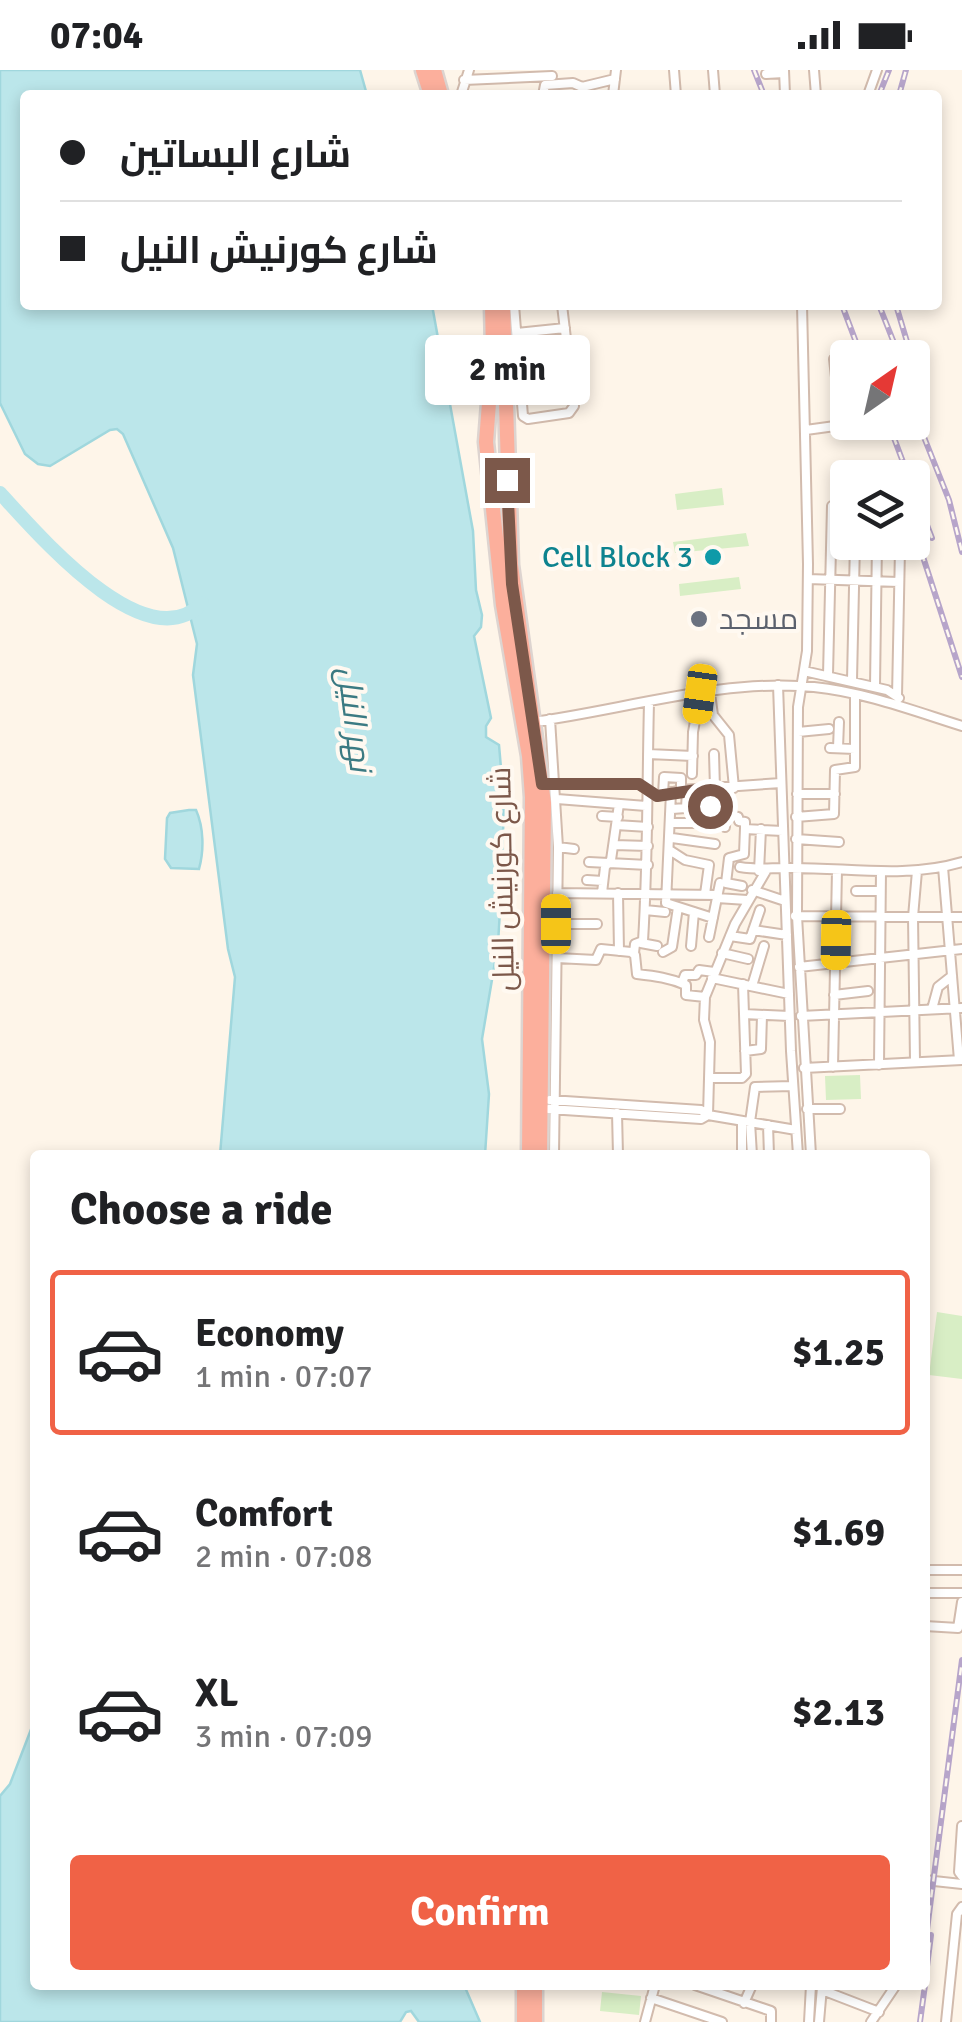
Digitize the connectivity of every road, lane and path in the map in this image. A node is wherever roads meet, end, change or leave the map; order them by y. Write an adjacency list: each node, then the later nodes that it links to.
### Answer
1 (784, 72): 4 (street)
2 (466, 73): 5 (street)
3 (616, 74): 7 (street)
4 (766, 74)
5 (552, 76)
6 (544, 90): 7 (street)
7 (578, 90)
8 (492, 310): 18 (highway, شارع كورنيش النيل)
9 (504, 310): 21 (highway, شارع كورنيش النيل)
10 (515, 310): 14 (street)
11 (562, 310): 13 (street)
12 (802, 310): 20 (street)
13 (564, 328): 14 (street); 15 (street)
14 (517, 333): 16 (street)
15 (569, 373): 16 (street); 17 (street)
16 (521, 380): 17 (street)
17 (524, 416): 21 (street)
18 (486, 421): 21 (highway); 22 (highway, شارع كورنيش النيل)
19 (830, 427): 20 (street)
20 (806, 430): 27 (street)
21 (506, 434): 22 (highway); 43 (highway, شارع كورنيش النيل)
22 (486, 451): 43 (highway, شارع كورنيش النيل)
23 (831, 560): 28 (street)
24 (855, 560): 29 (street)
25 (877, 560): 30 (street)
26 (900, 560): 31 (street)
27 (808, 580): 28 (street); 32 (street)
28 (831, 580): 29 (street); 33 (street)
29 (854, 581): 30 (street); 34 (street)
30 (876, 582): 31 (street); 37 (street)
31 (899, 582): 40 (street)
32 (804, 671): 33 (street); 36 (street)
33 (828, 675): 34 (street)
34 (852, 680): 37 (street)
35 (778, 685): 36 (street); 38 (street); 53 (street)
36 (800, 686): 39 (street); 47 (street)
37 (875, 686): 40 (street)
38 (705, 694): 41 (street); 50 (street); 57 (street)
39 (855, 694): 42 (street); 48 (street)
40 (897, 696): 42 (street)
41 (648, 703): 43 (street); 49 (street)
42 (903, 708): 45 (street)
43 (536, 721): 54 (highway, شارع كورنيش النيل); 185 (highway, شارع كورنيش النيل)
44 (839, 722): 48 (street)
45 (962, 726)
46 (829, 729): 47 (street)
47 (798, 732): 59 (street)
48 (855, 748): 60 (street)
49 (648, 754): 50 (street); 55 (street)
50 (692, 756): 52 (street)
51 (702, 763): 56 (street)
52 (692, 774)
53 (781, 783): 57 (street); 73 (street)
54 (549, 784): 55 (street); 61 (street); 177 (highway, شارع كورنيش النيل)
55 (647, 788): 58 (street); 63 (street)
56 (712, 788): 57 (street); 58 (street); 67 (street)
57 (734, 788)
58 (676, 792): 64 (street); 64 (street)
59 (796, 794): 60 (street); 66 (street)
60 (835, 794): 66 (street)
61 (557, 799): 62 (street); 80 (street)
62 (620, 804): 63 (street); 68 (street)
63 (646, 806): 70 (street)
64 (672, 809): 69 (street)
65 (602, 816): 68 (street)
66 (796, 817): 75 (street)
67 (725, 820): 69 (street); 71 (street)
68 (617, 821): 70 (street); 78 (street)
69 (672, 823): 74 (street)
70 (648, 827): 79 (street)
71 (744, 828): 72 (street); 99 (street)
72 (760, 829): 73 (street); 94 (street)
73 (783, 831): 90 (street)
74 (672, 838): 77 (street); 83 (street)
75 (796, 839): 76 (street); 91 (street)
76 (839, 842)
77 (715, 844)
78 (613, 846): 79 (street); 81 (street); 86 (street)
79 (648, 846): 87 (street)
80 (558, 847): 82 (street); 103 (street)
81 (602, 847)
82 (574, 849)
83 (671, 850): 98 (street); 109 (street)
84 (589, 862): 86 (street)
85 (962, 862): 89 (street)
86 (610, 863): 87 (street); 97 (street)
87 (648, 865): 106 (street)
88 (740, 867): 94 (street)
89 (943, 867): 93 (street); 125 (street)
90 (784, 868): 91 (street); 94 (street); 112 (street)
91 (796, 868): 92 (street); 121 (street)
92 (837, 870): 95 (street); 122 (street)
93 (916, 870): 95 (street); 124 (street)
94 (762, 871): 100 (street)
95 (880, 871): 102 (street)
96 (587, 880): 97 (street)
97 (603, 882): 104 (street)
98 (706, 882): 99 (street); 107 (street)
99 (724, 883): 108 (street); 110 (street)
100 (752, 890): 111 (street); 112 (street)
101 (856, 891): 102 (street)
102 (880, 891): 123 (street)
103 (557, 893): 104 (street); 128 (street)
104 (602, 893): 105 (street)
105 (618, 893): 106 (street); 117 (street)
106 (646, 893): 109 (street); 114 (street)
107 (704, 894): 108 (street); 109 (street)
108 (718, 896): 110 (street); 127 (street)
109 (667, 897): 113 (street)
110 (736, 898): 111 (street)
111 (747, 900): 131 (street)
112 (785, 901): 120 (street)
113 (678, 907): 119 (street); 134 (street)
114 (645, 910): 118 (street); 134 (street)
115 (760, 910): 130 (street)
116 (606, 912): 117 (street)
117 (619, 912): 138 (street)
118 (665, 912)
119 (694, 912): 127 (street); 135 (street)
120 (786, 916): 121 (street); 132 (street)
121 (796, 916): 122 (street); 147 (street)
122 (836, 916): 123 (street); 146 (street)
123 (880, 917): 124 (street); 144 (street)
124 (913, 917): 125 (street); 141 (street)
125 (947, 917): 126 (street); 139 (street)
126 (962, 917)
127 (712, 922): 131 (street); 133 (street)
128 (556, 924): 129 (street); 142 (street)
129 (597, 924)
130 (753, 930): 131 (street); 132 (street)
131 (731, 933): 143 (street)
132 (786, 935): 155 (street)
133 (709, 937)
134 (641, 943): 140 (street)
135 (690, 946)
136 (764, 946): 152 (street)
137 (962, 949): 139 (street)
138 (619, 950): 140 (street); 142 (street)
139 (950, 950): 141 (street); 149 (street)
140 (634, 953): 150 (street)
141 (914, 954): 144 (street); 160 (street)
142 (556, 958): 177 (street)
143 (715, 958): 145 (street); 148 (street)
144 (880, 958): 146 (street); 161 (street)
145 (748, 959)
146 (835, 963): 147 (street); 156 (street)
147 (799, 967): 166 (street)
148 (710, 974): 151 (street); 152 (street); 157 (street)
149 (956, 977): 158 (street); 159 (street)
150 (665, 978): 151 (street); 154 (street)
151 (682, 983): 157 (street)
152 (747, 985): 155 (street); 162 (street)
153 (868, 991): 156 (street)
154 (666, 992)
155 (788, 994): 165 (street)
156 (834, 994): 163 (street)
157 (706, 996): 175 (street)
158 (958, 1008): 159 (street); 170 (street)
159 (932, 1009): 160 (street)
160 (915, 1010): 161 (street); 171 (street)
161 (880, 1012): 163 (street); 172 (street)
162 (744, 1014): 164 (street); 167 (street)
163 (834, 1014): 166 (street); 173 (street)
164 (762, 1015): 165 (street); 167 (street)
165 (789, 1016): 168 (street)
166 (801, 1016): 169 (street)
167 (745, 1051): 175 (street)
168 (790, 1051): 169 (street); 176 (street)
169 (803, 1051): 174 (street)
170 (961, 1060): 171 (street)
171 (916, 1062): 172 (street)
172 (879, 1066): 173 (street)
173 (833, 1067): 174 (street)
174 (804, 1068): 178 (street)
175 (710, 1078): 181 (street)
176 (793, 1086): 182 (street); 184 (street)
177 (547, 1104): 180 (street); 181 (street); 186 (highway, شارع كورنيش النيل); 187 (street)
178 (807, 1109): 179 (street); 193 (street)
179 (840, 1109)
180 (617, 1114): 181 (street); 188 (street)
181 (708, 1115): 182 (street)
182 (746, 1121): 183 (street); 189 (street); 190 (street)
183 (768, 1125): 184 (street); 191 (street)
184 (796, 1130): 192 (street)
185 (529, 1150)
186 (541, 1150)
187 (553, 1150)
188 (618, 1150)
189 (743, 1150)
190 (751, 1150)
191 (769, 1150)
192 (798, 1150)
193 (810, 1150)
194 (930, 1570): 195 (street)
195 (962, 1570)
196 (930, 1593): 197 (street)
197 (962, 1594)
198 (962, 1602): 199 (street)
199 (930, 1626)
200 (962, 1826): 201 (street)
201 (962, 1876)
202 (930, 1881): 203 (street)
203 (962, 1884)
204 (962, 1907): 205 (street)
205 (957, 1969): 216 (street)
206 (524, 1990): 227 (highway)
207 (535, 1990): 228 (highway)
208 (654, 1990): 217 (street)
209 (715, 1990): 218 (street)
210 (732, 1990): 218 (street)
211 (751, 1990): 220 (street)
212 (811, 1990): 231 (street)
213 (822, 1990): 232 (street)
214 (827, 1990): 222 (street)
215 (893, 1990): 222 (street)
216 (949, 1996): 219 (street); 234 (street)
217 (652, 1998): 224 (street); 225 (street)
218 (729, 1998): 220 (street); 226 (street)
219 (962, 1998)
220 (748, 2004): 221 (street); 223 (street)
221 (764, 2009): 229 (street); 230 (street)
222 (879, 2012): 233 (street)
223 (747, 2016)
224 (701, 2019): 226 (street)
225 (647, 2021)
226 (720, 2021)
227 (524, 2022)
228 (536, 2022)
229 (757, 2022)
230 (771, 2022)
231 (809, 2022)
232 (819, 2022)
233 (871, 2022)
234 (946, 2022)

